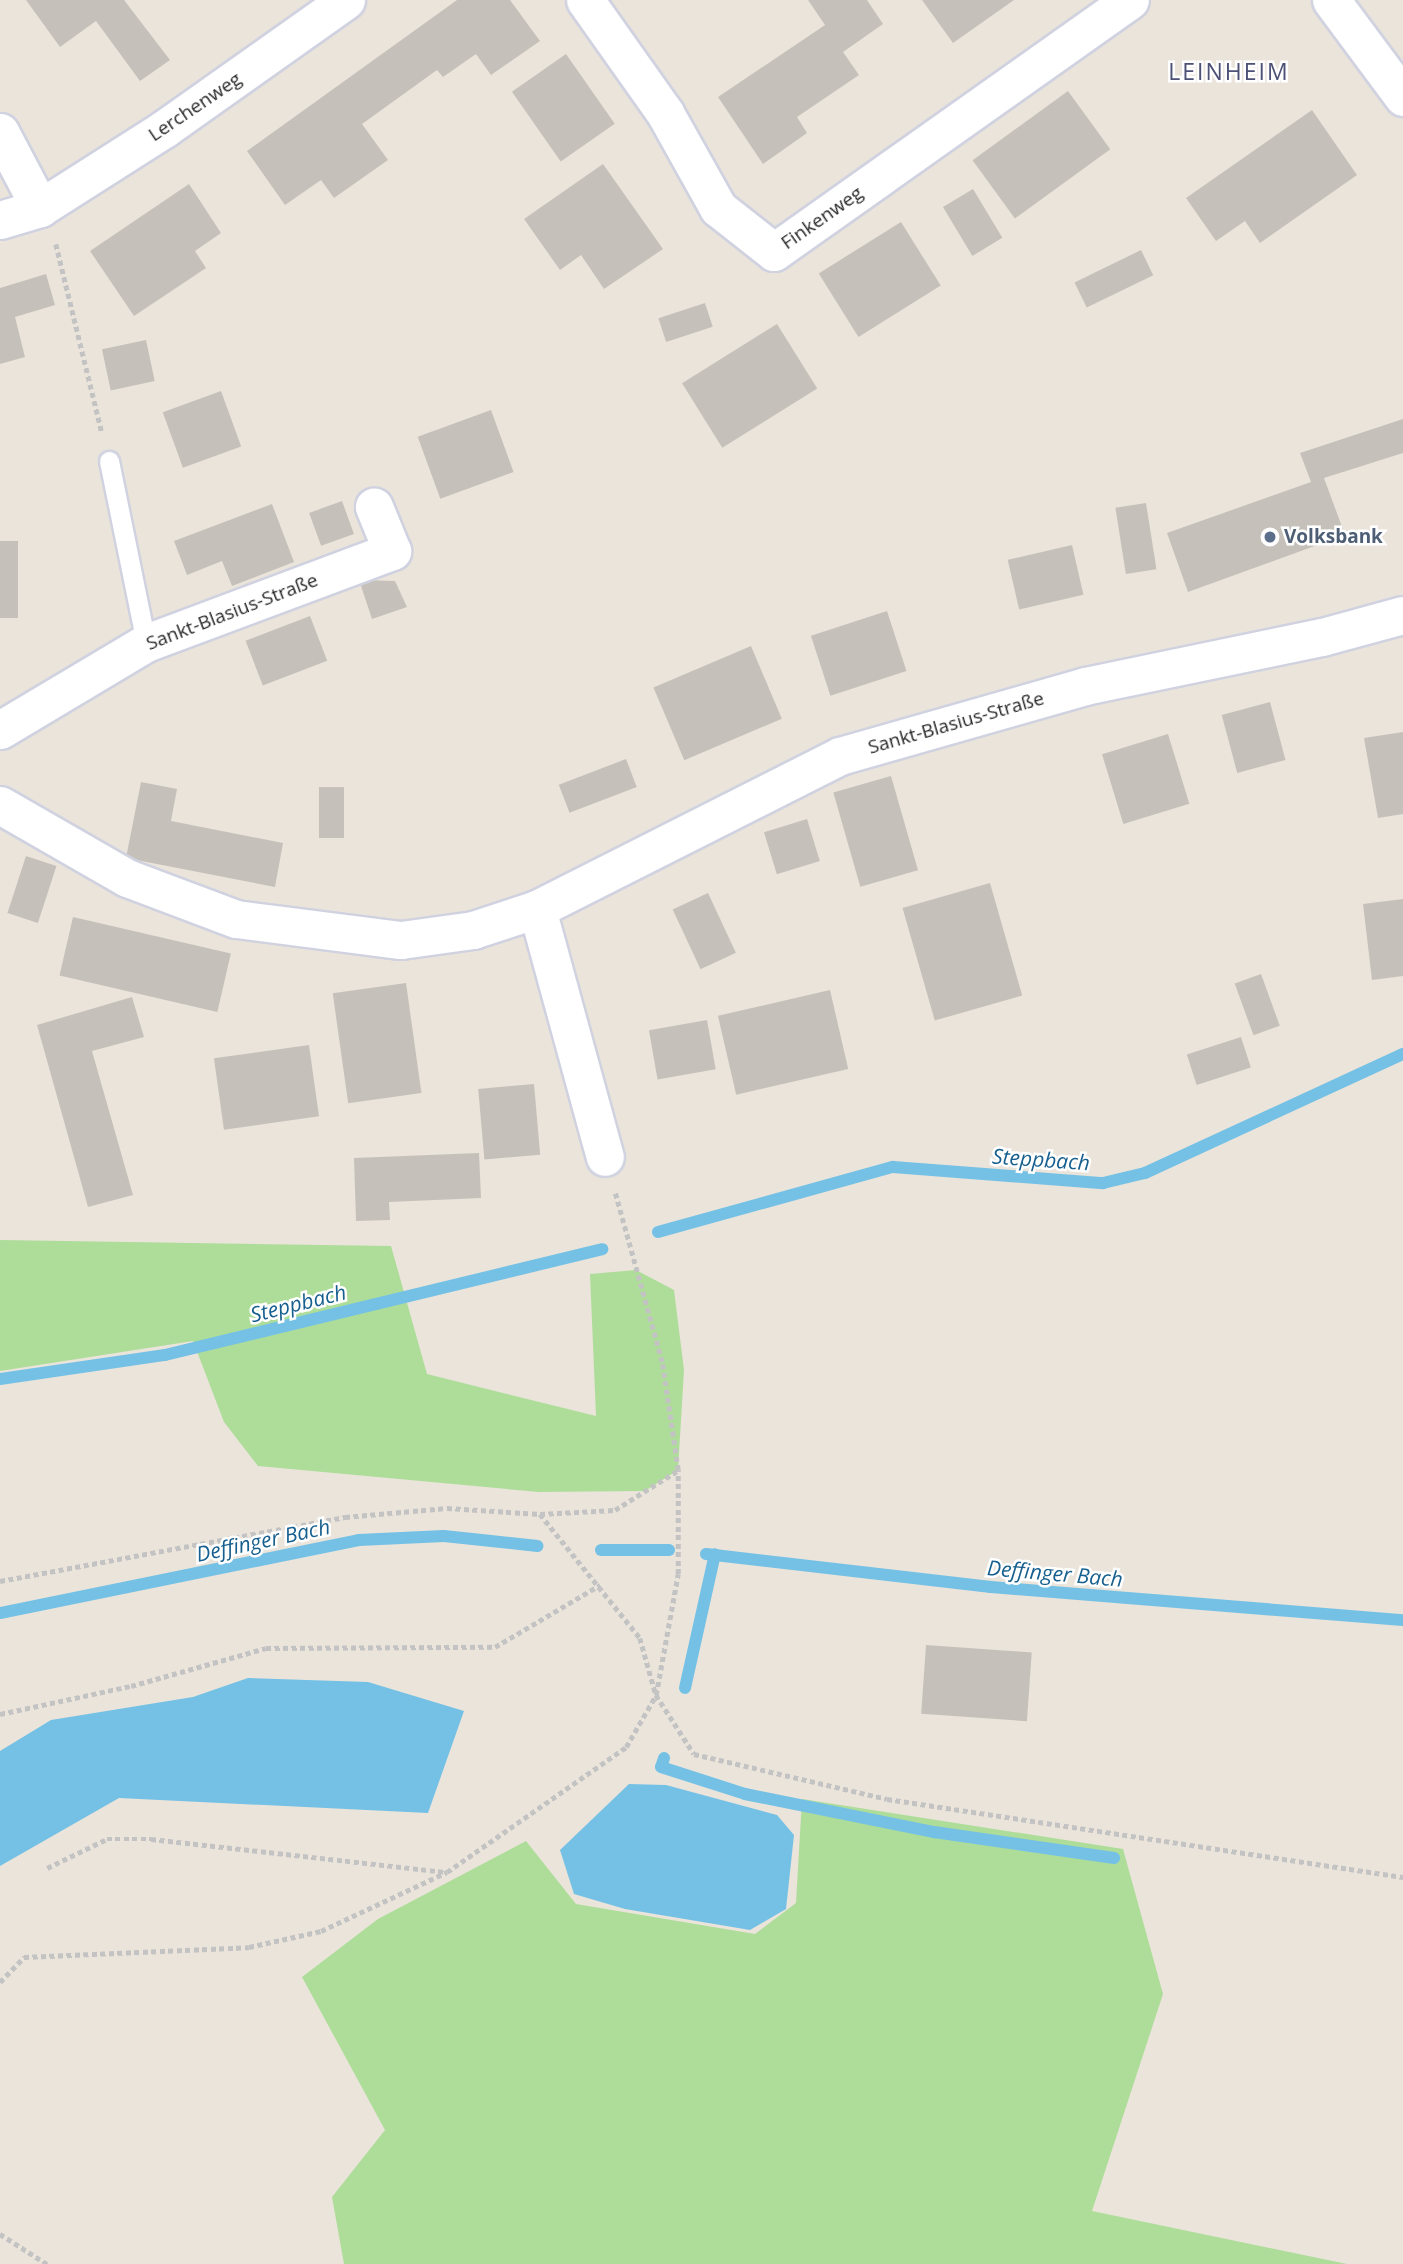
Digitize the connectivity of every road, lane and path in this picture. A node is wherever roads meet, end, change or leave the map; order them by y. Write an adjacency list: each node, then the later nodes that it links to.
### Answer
1 (346, 0): 7 (street, Lerchenweg)
2 (585, 0): 3 (street, Finkenweg)
3 (1130, 0)
4 (1331, 0): 5 (street)
5 (1403, 97)
6 (0, 132): 7 (street)
7 (43, 205): 8 (street, Lerchenweg); 9 (path)
8 (0, 220)
9 (109, 461): 12 (lane)
10 (374, 508): 12 (street, Sankt-Blasius-Straße)
11 (1403, 615): 15 (street, Sankt-Blasius-Straße)
12 (146, 643): 13 (street, Sankt-Blasius-Straße)
13 (0, 730)
14 (0, 805): 15 (street, Sankt-Blasius-Straße)
15 (537, 909): 16 (street)
16 (605, 1157): 17 (path)
17 (678, 1470): 18 (path); 21 (path)
18 (540, 1514): 19 (path); 20 (path)
19 (0, 1581)
20 (600, 1585): 21 (path); 22 (path)
21 (656, 1695): 24 (path); 25 (path)
22 (0, 1714)
23 (47, 1868): 24 (path)
24 (447, 1872): 26 (path)
25 (1403, 1877)
26 (0, 1982)
27 (0, 2234): 28 (path)
28 (47, 2264)

